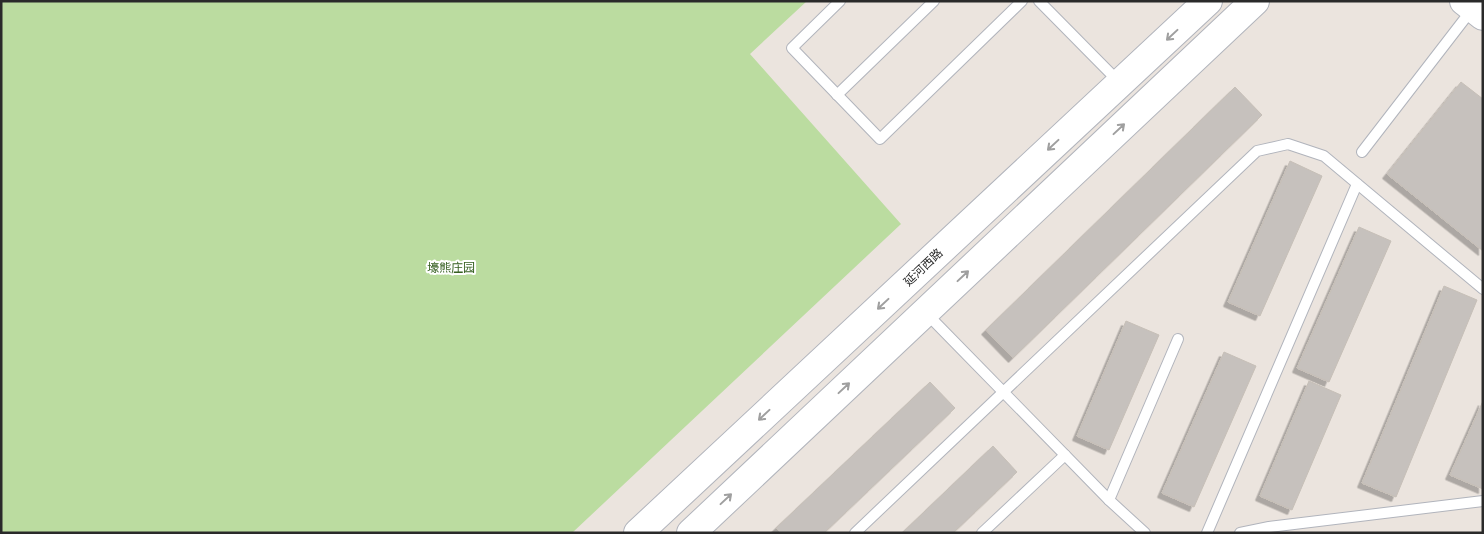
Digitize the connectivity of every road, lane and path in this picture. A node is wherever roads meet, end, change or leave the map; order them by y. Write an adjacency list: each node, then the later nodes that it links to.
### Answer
1 (840, 1): 9 (lane)
2 (934, 1): 9 (lane)
3 (1022, 1): 9 (lane)
4 (1039, 1): 8 (lane)
5 (1208, 1): 8 (street, 延河西路, one-way to 8)
6 (1254, 1): 13 (street, one-way to 6)
7 (1474, 7): 10 (lane)
8 (1120, 83): 19 (street, 延河西路, one-way to 19)
9 (837, 95)
10 (1362, 152)
11 (1357, 184): 12 (lane); 15 (lane); 24 (lane)
12 (1483, 288)
13 (925, 312): 15 (lane); 20 (street, one-way to 13)
14 (1178, 338): 17 (lane)
15 (1004, 392): 16 (lane); 21 (lane)
16 (1064, 454): 17 (lane); 22 (lane)
17 (1109, 500): 23 (lane)
18 (1483, 501): 25 (lane)
19 (638, 533)
20 (691, 533)
21 (855, 533)
22 (982, 533)
23 (1145, 533)
24 (1207, 533)
25 (1240, 533)

